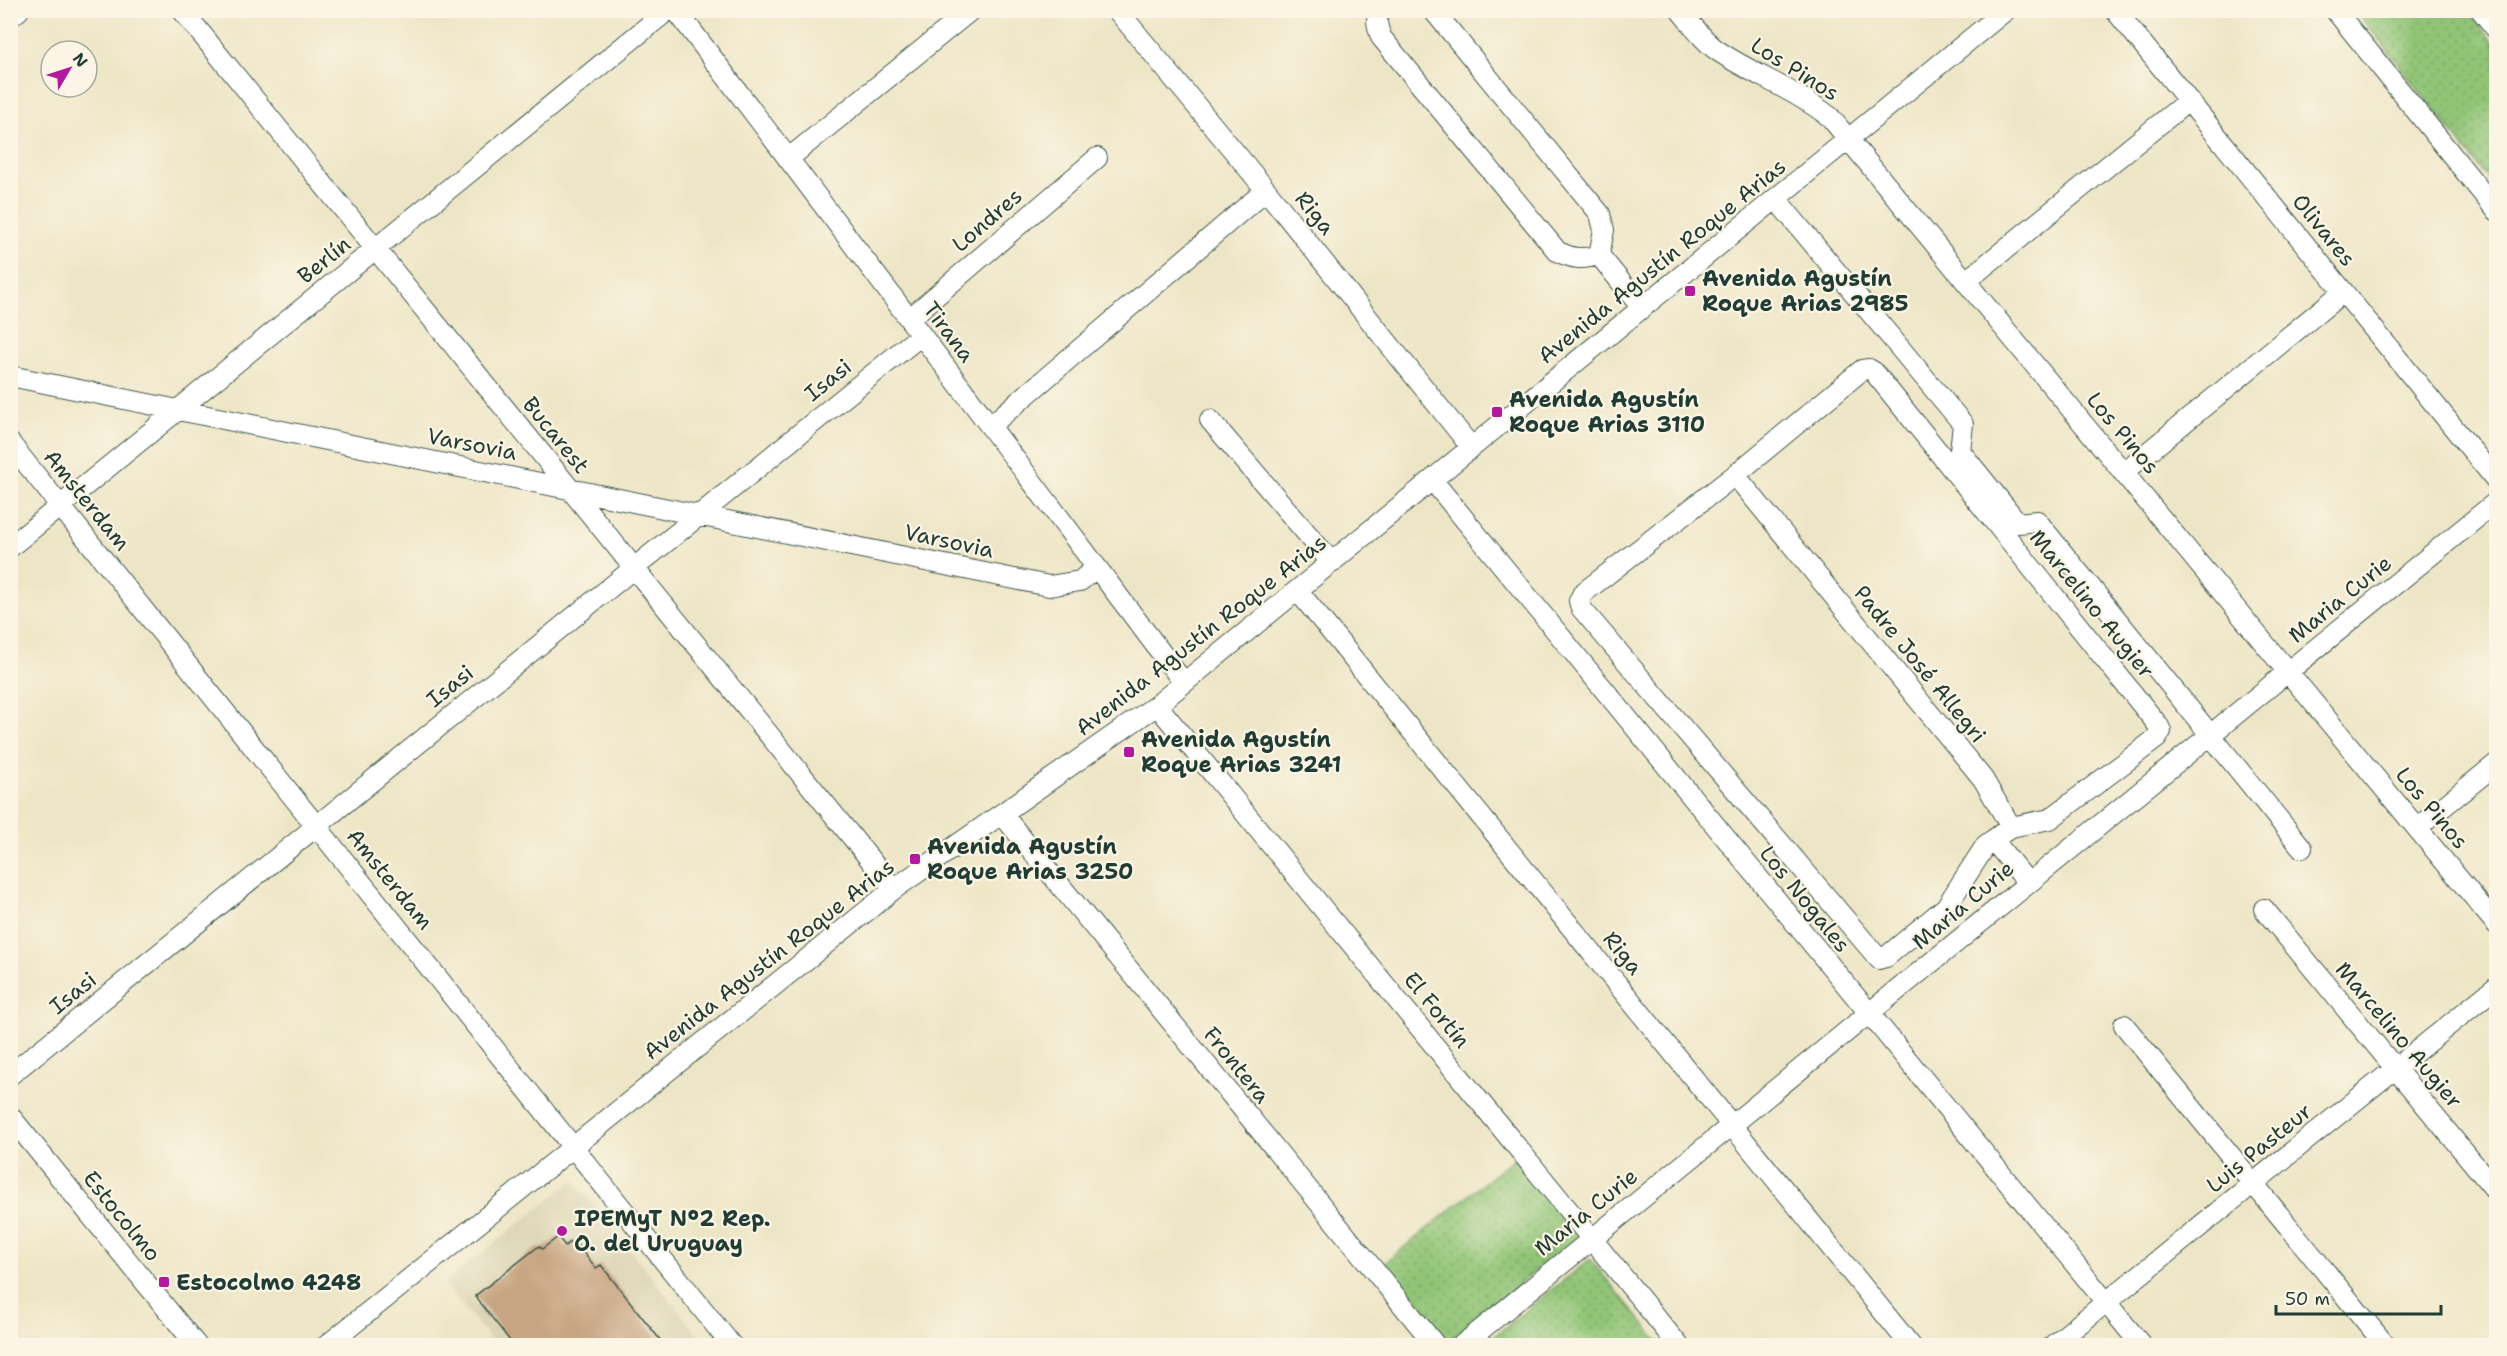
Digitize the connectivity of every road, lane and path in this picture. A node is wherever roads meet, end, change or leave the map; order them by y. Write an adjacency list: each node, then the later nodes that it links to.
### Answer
1 (19, 10): 13 (street)
2 (182, 10): 21 (street, Bucarest)
3 (668, 10): 21 (street, Berlín)
4 (676, 10): 17 (street, Tirana)
5 (971, 10): 17 (street)
6 (1117, 10): 18 (street, Riga)
7 (1381, 10): 22 (street)
8 (1433, 10): 22 (street)
9 (1680, 10): 15 (street, Los Pinos)
10 (2006, 10): 15 (street, Avenida Agustín Roque Arias)
11 (2115, 10): 14 (street, Olivares)
12 (2335, 10): 20 (street)
13 (10, 17)
14 (2188, 101): 23 (street); 24 (street, Olivares)
15 (1849, 139): 19 (street, Avenida Agustín Roque Arias); 23 (street, Los Pinos)
16 (1097, 158): 26 (street, Londres)
17 (788, 159): 26 (street, Tirana)
18 (1266, 190): 31 (street); 33 (street, Riga)
19 (1776, 199): 25 (street, Avenida Agustín Roque Arias); 50 (street)
20 (2496, 210)
21 (375, 250): 29 (street, Berlín); 38 (street, Bucarest)
22 (1599, 255): 25 (street)
23 (1966, 281): 34 (street, Los Pinos)
24 (2343, 292): 34 (street); 36 (street, Olivares)
25 (1642, 308): 33 (street, Avenida Agustín Roque Arias)
26 (909, 319): 27 (street, Tirana)
27 (921, 335): 31 (street, Tirana); 41 (street, Isasi)
28 (10, 376): 29 (street, Varsovia)
29 (179, 410): 38 (street, Varsovia); 40 (street, Berlín)
30 (1210, 420): 43 (street)
31 (990, 426): 45 (street, Tirana)
32 (10, 443): 40 (street, Amsterdam)
33 (1472, 447): 37 (street, Avenida Agustín Roque Arias)
34 (2124, 472): 47 (street, Los Pinos)
35 (1735, 475): 54 (street, Padre José Allegri); 54 (street, Marcelino Augier); 56 (street)
36 (2496, 480)
37 (1433, 481): 43 (street, Avenida Agustín Roque Arias); 63 (street, Los Nogales)
38 (569, 488): 41 (street, Varsovia); 44 (street, Bucarest)
39 (2496, 502): 47 (street, Maria Curie)
40 (61, 506): 42 (street, Berlín); 53 (street, Amsterdam)
41 (700, 514): 44 (street, Isasi); 45 (street, Varsovia)
42 (10, 547)
43 (1332, 563): 46 (street, Avenida Agustín Roque Arias)
44 (634, 568): 53 (street, Isasi); 59 (street, Bucarest)
45 (1096, 568): 48 (street, Tirana)
46 (1298, 591): 48 (street, Avenida Agustín Roque Arias); 68 (street, Riga)
47 (2288, 672): 50 (street, Maria Curie); 55 (street, Los Pinos)
48 (1184, 683): 49 (street, Avenida Agustín Roque Arias)
49 (1157, 705): 52 (street, Avenida Agustín Roque Arias); 72 (street, El Fortín)
50 (2210, 735): 57 (street); 58 (street, Maria Curie)
51 (2496, 764): 55 (street)
52 (1002, 814): 59 (street, Avenida Agustín Roque Arias); 77 (street, Frontera)
53 (316, 825): 66 (street, Isasi); 69 (street, Amsterdam)
54 (2011, 827): 56 (street)
55 (2417, 828): 61 (street, Los Pinos)
56 (1993, 840): 58 (street)
57 (2302, 848)
58 (2028, 883): 63 (street, Maria Curie)
59 (894, 889): 69 (street, Avenida Agustín Roque Arias)
60 (2264, 909): 65 (street, Marcelino Augier)
61 (2496, 924)
62 (2496, 987): 65 (street, Luis Pasteur)
63 (1869, 1015): 68 (street, Maria Curie); 73 (street, Los Nogales)
64 (2124, 1025): 70 (street)
65 (2397, 1068): 70 (street, Luis Pasteur); 71 (street, Marcelino Augier)
66 (10, 1075)
67 (10, 1116): 74 (street, Estocolmo)
68 (1732, 1125): 72 (street, Maria Curie); 80 (street, Riga)
69 (573, 1147): 75 (street, Avenida Agustín Roque Arias); 76 (street, Amsterdam)
70 (2253, 1183): 73 (street, Luis Pasteur); 83 (street)
71 (2496, 1191)
72 (1592, 1238): 78 (street, Maria Curie); 79 (street, El Fortín)
73 (2106, 1302): 81 (street, Luis Pasteur); 82 (street, Los Nogales)
74 (197, 1346)
75 (326, 1346)
76 (732, 1346)
77 (1436, 1346)
78 (1461, 1346)
79 (1679, 1346)
80 (1911, 1346)
81 (2052, 1346)
82 (2142, 1346)
83 (2386, 1346)

